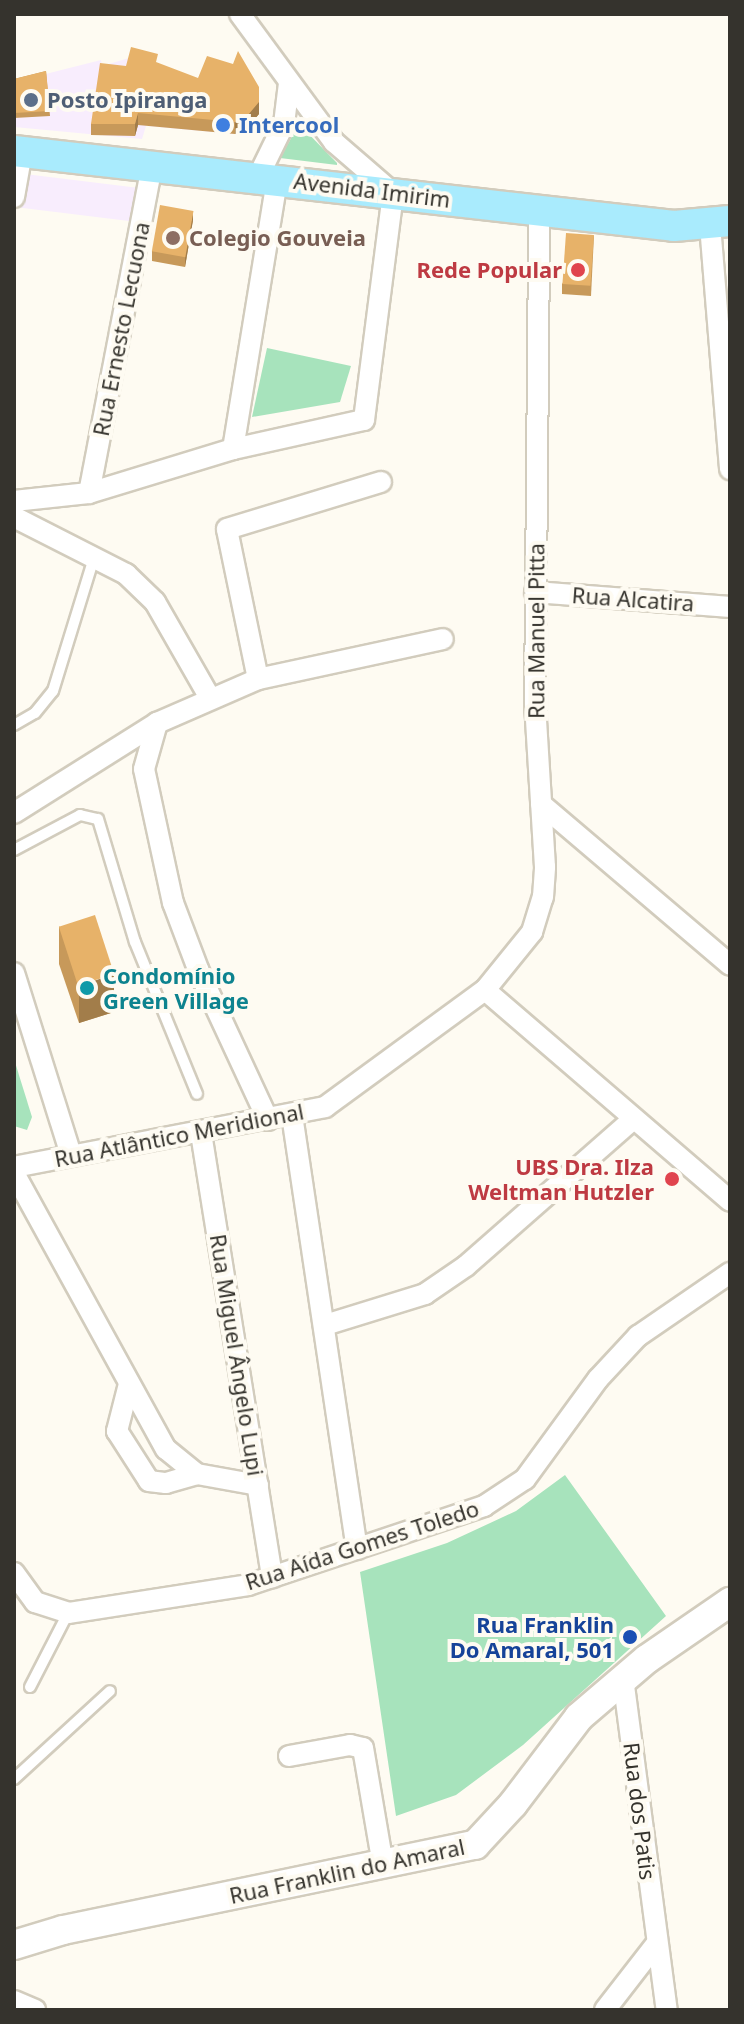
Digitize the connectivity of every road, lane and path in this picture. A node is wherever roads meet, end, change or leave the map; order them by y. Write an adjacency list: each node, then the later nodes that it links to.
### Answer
1 (240, 14): 2 (street)
2 (289, 83): 5 (street); 6 (street)
3 (18, 151): 4 (main road, Avenida Imirim); 7 (street)
4 (152, 165): 5 (main road, Avenida Imirim); 13 (street, Rua Ernesto Lecuona)
5 (268, 178): 6 (main road, Avenida Imirim); 10 (street)
6 (393, 193): 8 (main road, Avenida Imirim); 10 (street)
7 (14, 197)
8 (539, 210): 9 (main road, Avenida Imirim); 17 (street, Rua Manuel Pitta)
9 (720, 223): 11 (street)
10 (233, 449): 13 (street)
11 (730, 469)
12 (381, 482): 20 (street)
13 (89, 493): 14 (street)
14 (14, 501)
15 (14, 517): 16 (street)
16 (94, 556): 21 (street); 23 (lane)
17 (535, 592): 18 (street, Rua Alcatira); 24 (street, Rua Manuel Pitta)
18 (730, 607)
19 (443, 639): 20 (street)
20 (258, 679): 21 (street)
21 (210, 698): 22 (street)
22 (157, 723): 25 (street); 32 (street)
23 (14, 725)
24 (541, 804): 27 (street); 29 (street, Rua Atlântico Meridional)
25 (14, 813)
26 (14, 850): 30 (lane)
27 (730, 965)
28 (14, 973): 35 (street)
29 (485, 990): 31 (street, Rua Atlântico Meridional); 33 (street)
30 (197, 1094)
31 (292, 1115): 32 (street, Rua Atlântico Meridional); 39 (street)
32 (268, 1120): 34 (street, Rua Atlântico Meridional)
33 (632, 1120): 37 (street); 39 (street)
34 (201, 1133): 35 (street, Rua Atlântico Meridional); 42 (street, Rua Miguel Ângelo Lupi)
35 (71, 1155): 36 (street, Rua Atlântico Meridional)
36 (14, 1170): 40 (street)
37 (730, 1201)
38 (730, 1273): 43 (street, Rua Aída Gomes Toledo)
39 (325, 1325): 43 (street)
40 (129, 1384): 41 (street); 41 (street)
41 (197, 1474): 42 (street)
42 (258, 1485): 45 (street, Rua Miguel Ângelo Lupi)
43 (357, 1549): 45 (street, Rua Aída Gomes Toledo)
44 (14, 1573): 47 (street)
45 (272, 1577): 47 (street, Rua Aída Gomes Toledo)
46 (730, 1602): 48 (street, Rua Franklin do Amaral)
47 (68, 1613): 49 (lane)
48 (623, 1678): 53 (street, Rua Franklin do Amaral); 54 (street, Rua dos Patis)
49 (30, 1687)
50 (110, 1691): 52 (lane)
51 (289, 1756): 53 (street)
52 (14, 1779)
53 (383, 1865): 55 (street, Rua Franklin do Amaral)
54 (657, 1943): 58 (street); 59 (street, Rua dos Patis)
55 (14, 1945)
56 (14, 2001): 57 (street)
57 (35, 2010)
58 (605, 2010)
59 (667, 2010)

